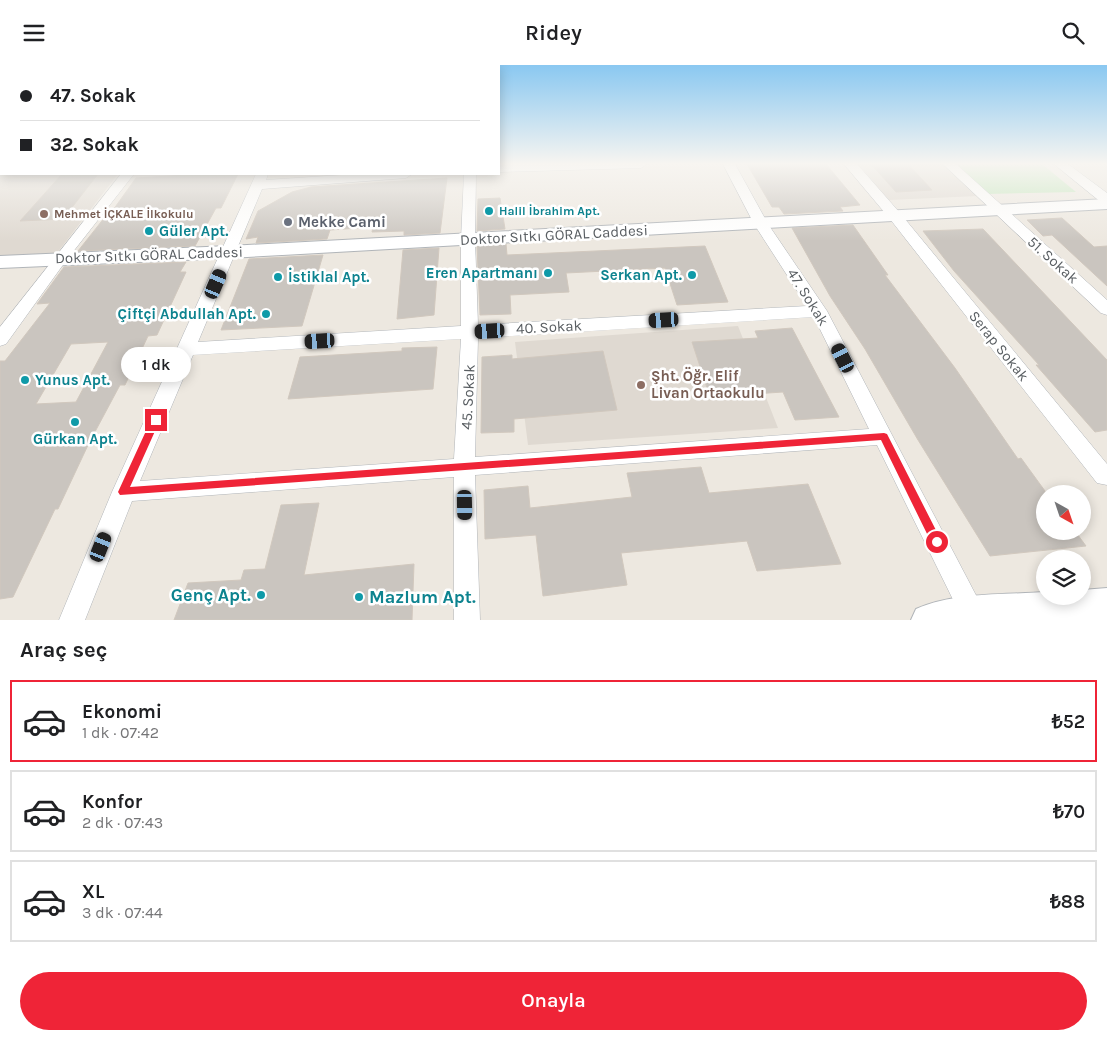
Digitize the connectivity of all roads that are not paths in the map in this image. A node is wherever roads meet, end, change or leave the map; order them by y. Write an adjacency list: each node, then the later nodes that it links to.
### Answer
1 (115, 190): 15 (street)
2 (255, 190): 14 (street)
3 (470, 190): 13 (street, 45. Sokak)
4 (743, 190): 12 (street, 47. Sokak)
5 (872, 190): 11 (street, Serap Sokak)
6 (976, 190): 10 (street, 51. Sokak)
7 (1094, 190): 8 (street)
8 (1107, 200)
9 (1107, 204): 10 (street, Doktor Sıtkı GÖRAL Caddesi)
10 (998, 211): 11 (street, Doktor Sıtkı GÖRAL Caddesi); 17 (street, 51. Sokak)
11 (895, 216): 12 (street, Doktor Sıtkı GÖRAL Caddesi); 24 (street, Serap Sokak)
12 (761, 225): 13 (street, Doktor Sıtkı GÖRAL Caddesi); 18 (street, 47. Sokak)
13 (468, 239): 14 (street, Doktor Sıtkı GÖRAL Caddesi); 19 (street, 45. Sokak)
14 (229, 252): 15 (street, Doktor Sıtkı GÖRAL Caddesi); 21 (street)
15 (60, 259): 16 (street, Doktor Sıtkı GÖRAL Caddesi); 20 (street)
16 (0, 262)
17 (1107, 309)
18 (819, 311): 19 (street, 40. Sokak); 22 (street, 47. Sokak)
19 (470, 332): 21 (street, 40. Sokak); 23 (street, 45. Sokak)
20 (0, 340)
21 (188, 349): 25 (street)
22 (884, 436): 23 (street); 27 (street, 47. Sokak)
23 (464, 466): 25 (street); 29 (street, 45. Sokak)
24 (1106, 476)
25 (123, 492): 28 (street)
26 (1107, 603): 27 (street)
27 (974, 616): 30 (street)
28 (72, 620)
29 (467, 620)
30 (927, 620)

